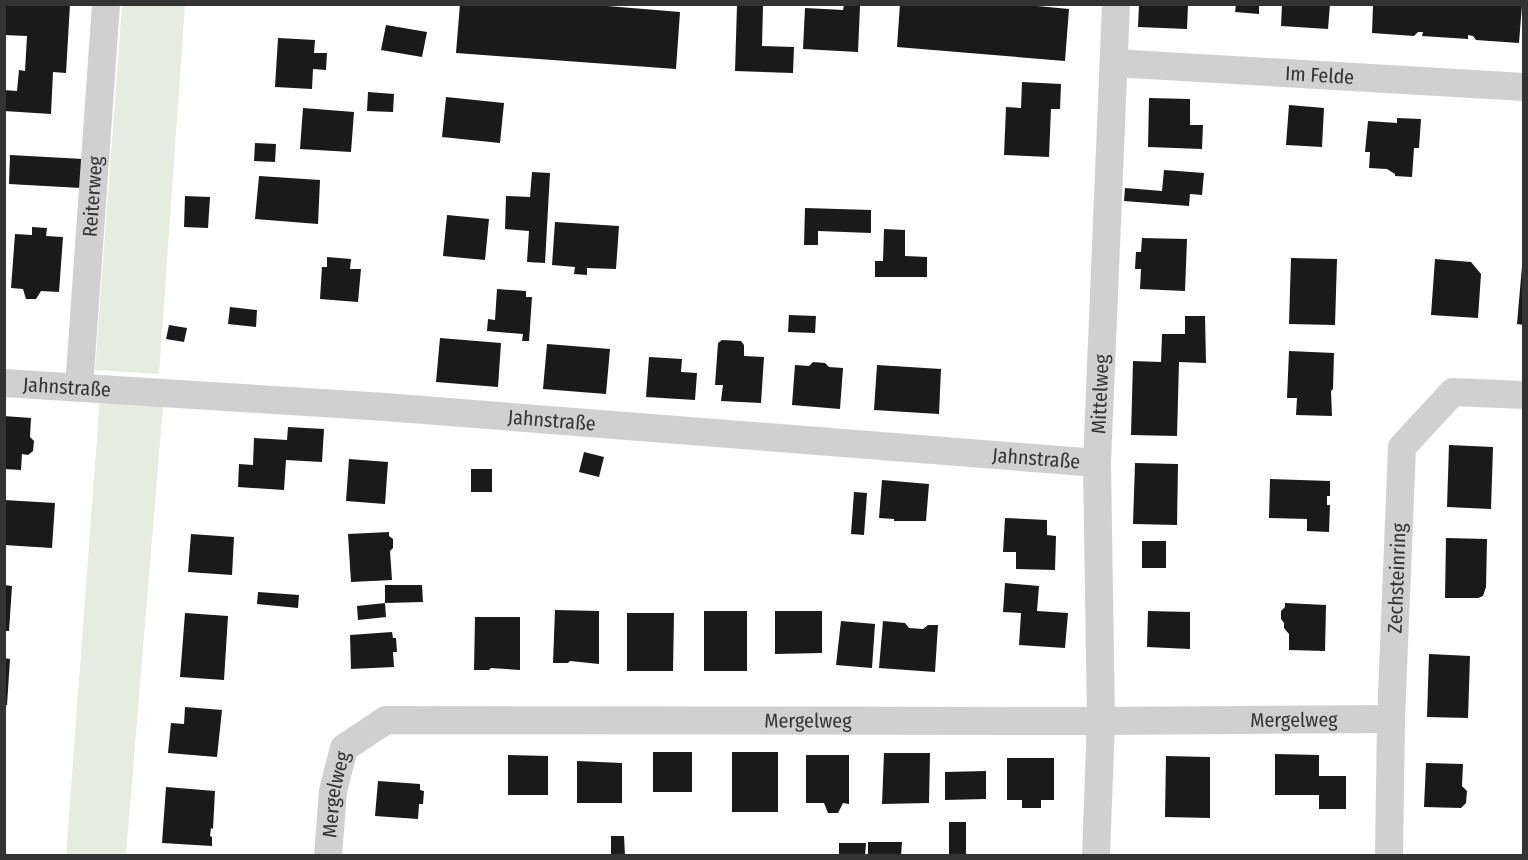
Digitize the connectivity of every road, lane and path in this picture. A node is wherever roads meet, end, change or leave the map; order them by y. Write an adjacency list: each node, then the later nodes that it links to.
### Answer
1 (106, 4): 6 (street, Reiterweg)
2 (1116, 4): 3 (street, Mittelweg)
3 (1114, 63): 4 (street, Im Felde); 8 (street, Mittelweg)
4 (1524, 87)
5 (4, 383): 6 (street, Jahnstraße)
6 (79, 388): 8 (street, Jahnstraße)
7 (1524, 396): 9 (street, Zechsteinring)
8 (1097, 463): 10 (street, Mittelweg)
9 (1391, 719): 10 (street, Mergelweg); 13 (street, Zechsteinring)
10 (1101, 721): 11 (street, Mergelweg); 12 (street, Mittelweg)
11 (328, 855)
12 (1096, 855)
13 (1389, 855)

